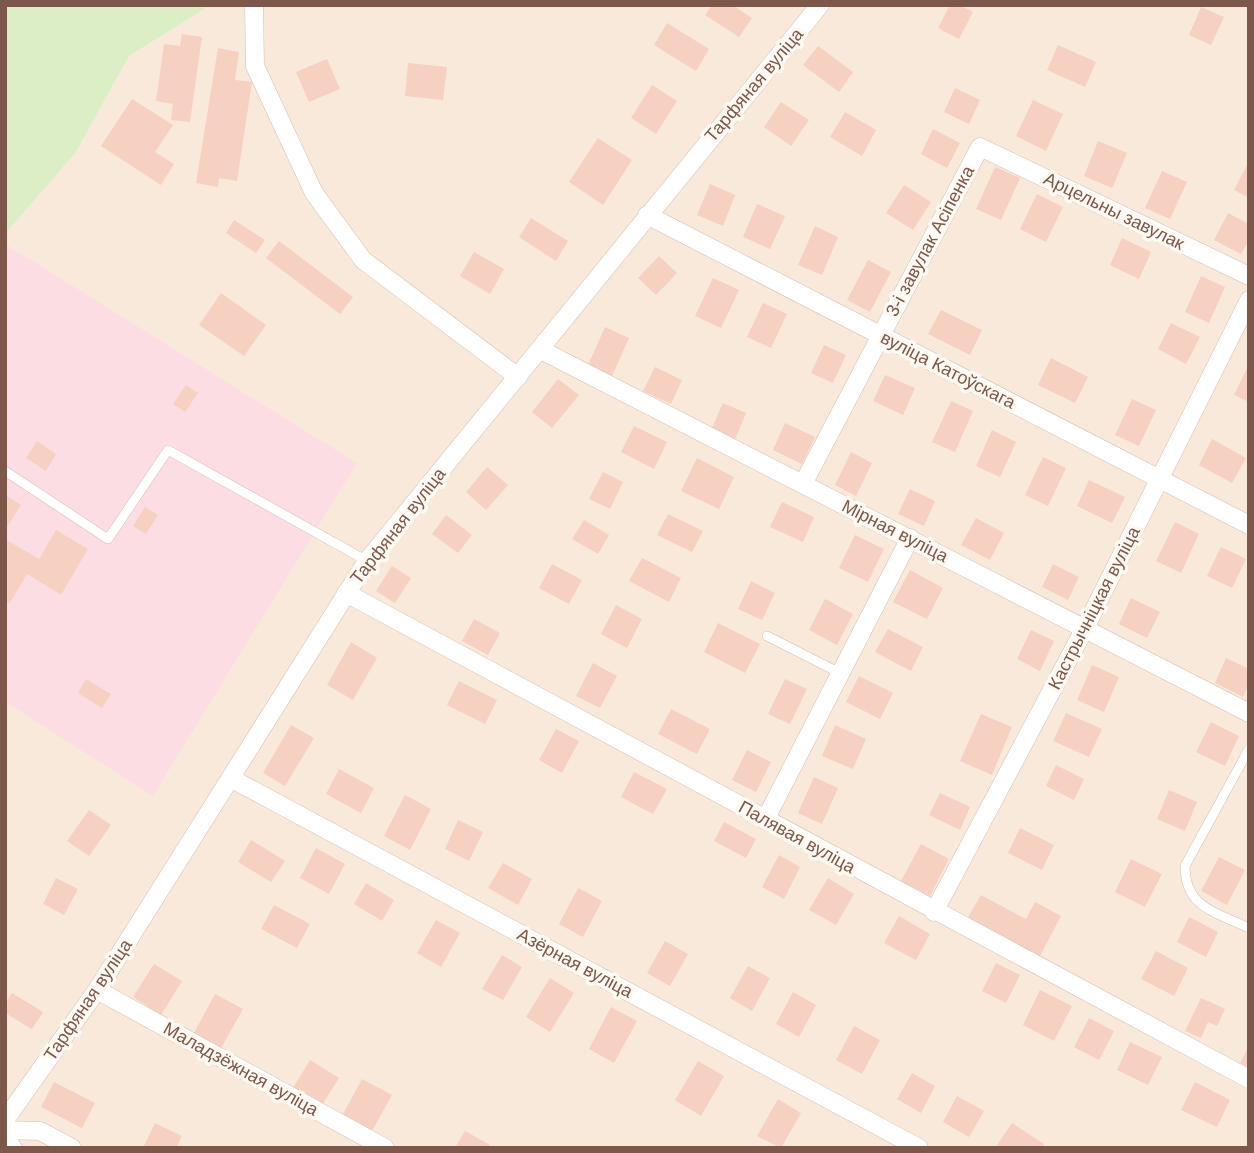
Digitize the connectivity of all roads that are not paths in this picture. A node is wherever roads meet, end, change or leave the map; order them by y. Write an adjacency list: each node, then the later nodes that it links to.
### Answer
1 (254, 5): 9 (street)
2 (817, 6): 4 (street, Тарфяная вуліца)
3 (980, 147): 5 (street, Арцельны завулак); 7 (street, 3-і завулак Асіпенка)
4 (647, 215): 7 (street, вуліца Катоўскага); 8 (street, Тарфяная вуліца)
5 (1249, 276)
6 (1249, 300): 11 (street, Кастрычніцкая вуліца)
7 (881, 336): 11 (street, вуліца Катоўскага); 12 (street, 3-і завулак Асіпенка)
8 (541, 350): 9 (street, Тарфяная вуліца); 12 (street, Мірная вуліца)
9 (518, 377): 15 (street, Тарфяная вуліца)
10 (5, 471): 15 (lane)
11 (1159, 480): 13 (street, вуліца Катоўскага); 17 (street, Кастрычніцкая вуліца)
12 (803, 484): 14 (street, Мірная вуліца)
13 (1249, 525)
14 (910, 538): 17 (street, Мірная вуліца); 19 (street)
15 (367, 561): 16 (street, Тарфяная вуліца)
16 (346, 593): 22 (street, Тарфяная вуліца); 23 (street, Палявая вуліца)
17 (1085, 628): 20 (street, Мірная вуліца); 24 (street, Кастрычніцкая вуліца)
18 (768, 636): 19 (lane)
19 (841, 673): 23 (street)
20 (1249, 713)
21 (1249, 749): 25 (lane)
22 (232, 779): 26 (street, Тарфяная вуліца); 34 (street, Азёрная вуліца)
23 (765, 820): 24 (street, Палявая вуліца)
24 (934, 912): 27 (street, Палявая вуліца)
25 (1249, 928)
26 (97, 990): 28 (street, Тарфяная вуліца); 33 (street, Маладзёжная вуліца)
27 (1249, 1079)
28 (5, 1120)
29 (5, 1130): 32 (street)
30 (5, 1138): 31 (street)
31 (13, 1148)
32 (72, 1148)
33 (385, 1148)
34 (919, 1148)

